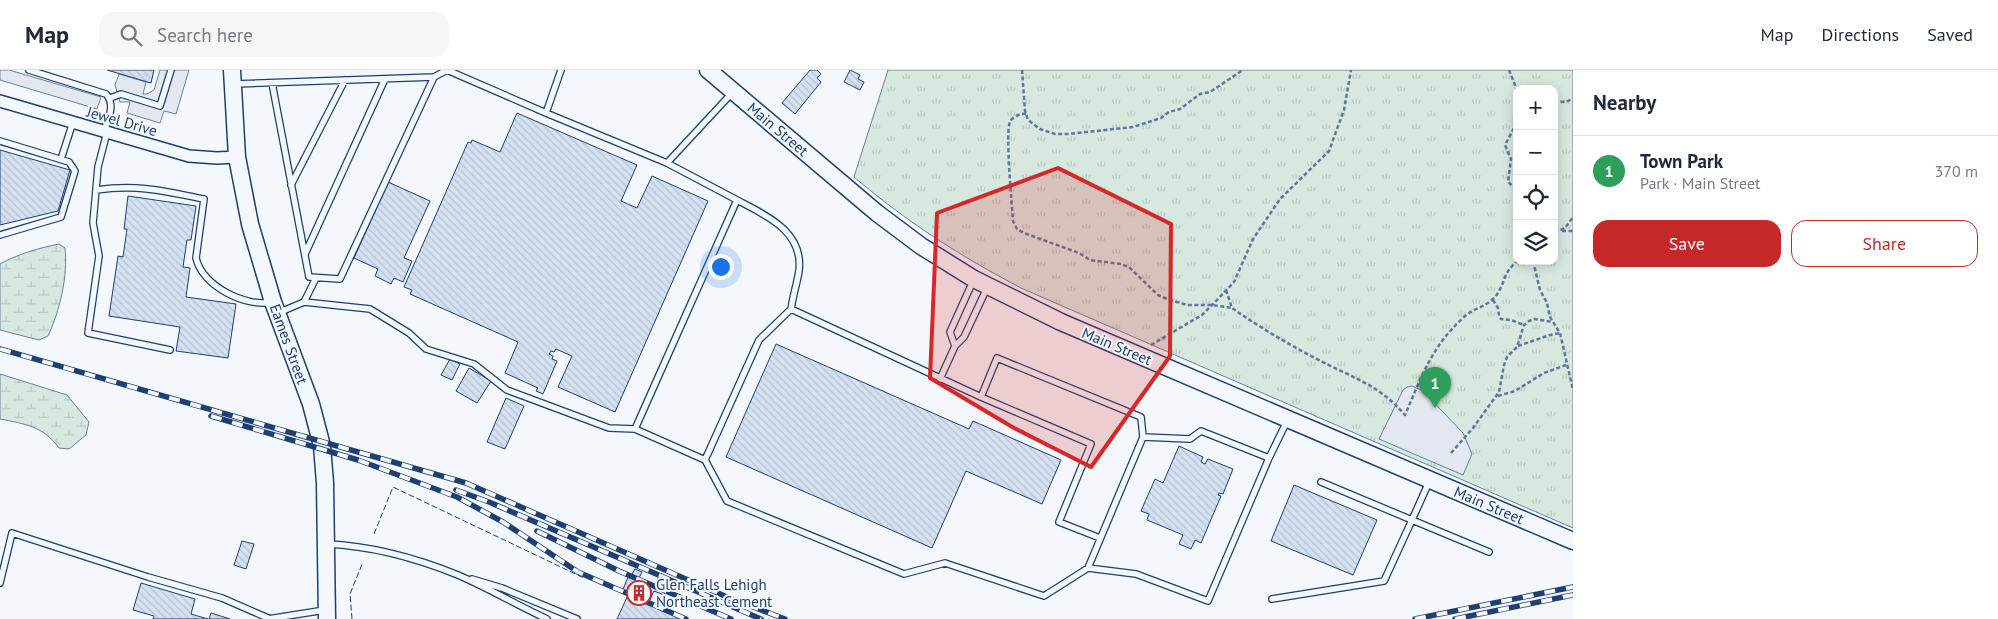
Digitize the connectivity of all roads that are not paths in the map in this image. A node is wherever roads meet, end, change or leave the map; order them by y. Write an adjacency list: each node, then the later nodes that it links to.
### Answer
1 (29, 70): 11 (lane)
2 (171, 70): 11 (lane)
3 (561, 70): 13 (lane)
4 (717, 75): 10 (main road, Main Street)
5 (232, 77): 9 (lane); 17 (main road, Eames Street)
6 (434, 77): 7 (lane); 13 (lane); 25 (lane)
7 (385, 79): 8 (lane); 24 (lane)
8 (345, 80): 9 (lane); 20 (lane)
9 (272, 83): 20 (lane)
10 (733, 92): 19 (lane); 26 (main road, Main Street)
11 (110, 98): 15 (lane)
12 (0, 101): 14 (street, Jewel Drive)
13 (546, 113): 19 (lane)
14 (73, 122): 15 (street, Jewel Drive); 18 (lane)
15 (105, 132): 17 (street, Jewel Drive); 21 (lane)
16 (0, 141): 18 (lane)
17 (237, 156): 28 (main road, Eames Street)
18 (61, 159): 23 (lane)
19 (667, 163): 22 (lane)
20 (291, 185): 24 (lane)
21 (96, 190): 28 (lane); 31 (lane)
22 (737, 200): 29 (lane); 35 (lane)
23 (0, 235)
24 (305, 256): 25 (lane)
25 (316, 278): 27 (lane)
26 (980, 283): 30 (lane); 30 (lane); 34 (main road, Main Street)
27 (304, 302): 28 (lane); 35 (lane)
28 (275, 308): 44 (main road, Eames Street)
29 (791, 309): 32 (lane); 38 (lane)
30 (955, 346): 32 (lane)
31 (170, 350)
32 (940, 379): 33 (lane)
33 (981, 397): 36 (lane); 42 (lane)
34 (1287, 420): 37 (lane); 39 (main road, Main Street)
35 (635, 429): 38 (lane)
36 (1143, 437): 37 (lane); 42 (lane)
37 (1269, 458): 46 (lane)
38 (705, 460): 46 (lane)
39 (1430, 480): 41 (lane); 43 (main road, Main Street)
40 (1322, 482): 41 (lane)
41 (1412, 520): 45 (lane); 49 (lane)
42 (1100, 538): 46 (lane)
43 (1573, 541)
44 (325, 544): 47 (lane); 50 (main road, Eames Street)
45 (1489, 552)
46 (1088, 568)
47 (458, 575): 52 (lane); 53 (lane)
48 (0, 583): 51 (lane)
49 (1272, 600)
50 (327, 614): 51 (lane)
51 (268, 618)
52 (547, 619)
53 (577, 619)

